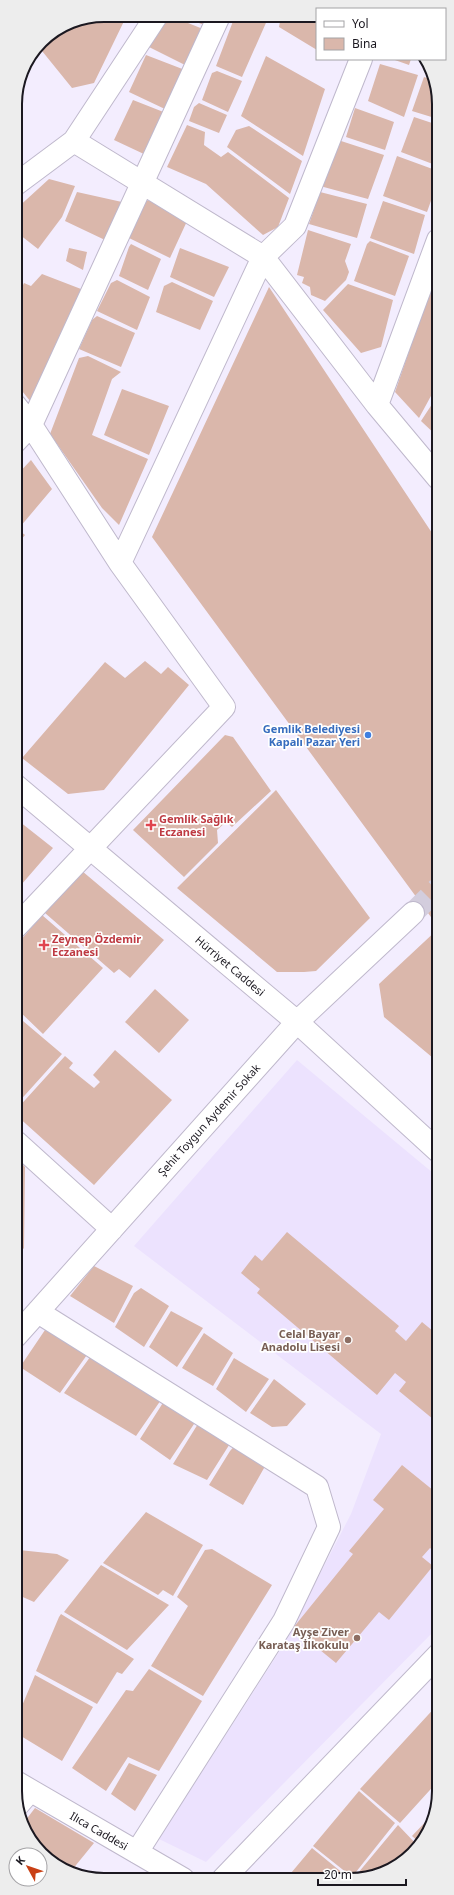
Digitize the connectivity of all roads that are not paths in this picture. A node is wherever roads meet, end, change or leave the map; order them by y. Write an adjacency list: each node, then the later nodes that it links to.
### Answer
1 (153, 22): 4 (street)
2 (216, 22): 6 (street)
3 (361, 60): 8 (street)
4 (74, 141): 5 (street); 6 (street)
5 (22, 180)
6 (143, 185): 8 (street); 11 (street)
7 (432, 256): 9 (street)
8 (263, 257): 9 (street); 14 (street)
9 (377, 405): 13 (street)
10 (22, 414): 11 (street)
11 (31, 425): 12 (street); 14 (street)
12 (22, 435)
13 (432, 471)
14 (120, 563): 16 (street)
15 (22, 791): 16 (street, Hürriyet Caddesi)
16 (89, 848): 18 (street); 19 (street, Hürriyet Caddesi)
17 (413, 913): 19 (street, Şehit Toygun Aydemir Sokak)
18 (22, 921)
19 (297, 1022): 20 (street, Hürriyet Caddesi); 22 (street, Şehit Toygun Aydemir Sokak)
20 (432, 1146)
21 (22, 1147): 22 (street)
22 (112, 1229): 23 (street, Şehit Toygun Aydemir Sokak)
23 (38, 1312): 24 (street, Şehit Toygun Aydemir Sokak); 27 (street)
24 (22, 1329)
25 (432, 1661): 29 (street)
26 (22, 1794): 27 (street, Ilıca Caddesi)
27 (137, 1852): 28 (street, Ilıca Caddesi)
28 (167, 1873)
29 (229, 1873)

